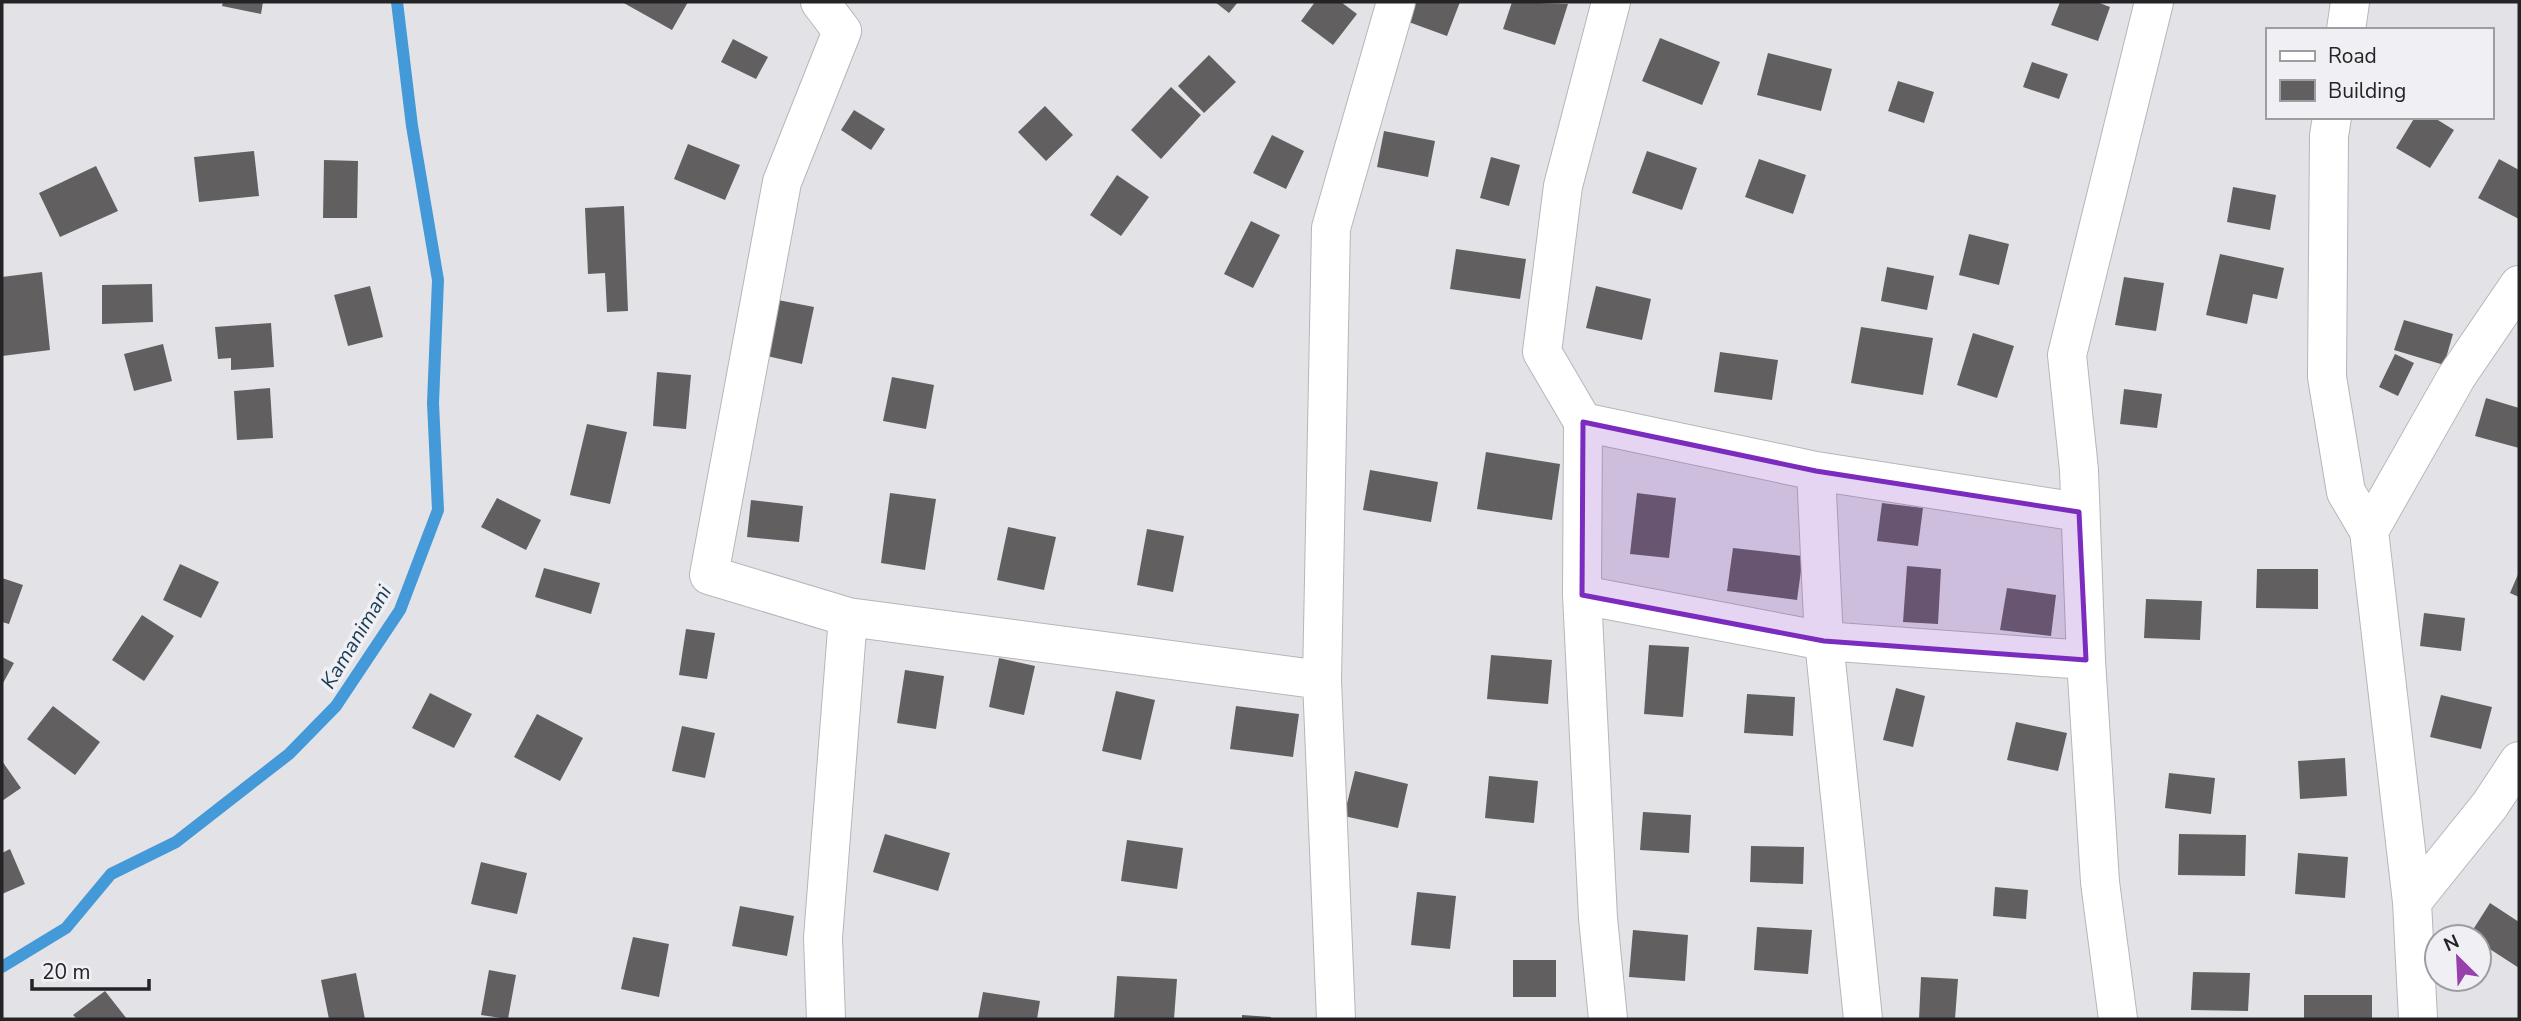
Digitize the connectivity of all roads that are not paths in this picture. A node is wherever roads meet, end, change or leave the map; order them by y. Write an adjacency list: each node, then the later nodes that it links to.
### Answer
1 (820, 2): 14 (street)
2 (1396, 2): 17 (street)
3 (1611, 2): 9 (street)
4 (2154, 2): 11 (street)
5 (2350, 2): 6 (street)
6 (2346, 28)
7 (2332, 119): 12 (street)
8 (2519, 285): 12 (street)
9 (1583, 422): 10 (street); 13 (street)
10 (1816, 471): 11 (street); 15 (street)
11 (2079, 512): 16 (street)
12 (2369, 531): 19 (street)
13 (1581, 595): 15 (street); 22 (street)
14 (848, 617): 17 (street); 20 (street)
15 (1824, 642): 16 (street); 23 (street)
16 (2087, 660): 24 (street)
17 (1322, 680): 21 (street)
18 (2519, 761): 19 (street)
19 (2412, 902): 25 (street)
20 (827, 1019)
21 (1336, 1019)
22 (1608, 1019)
23 (1863, 1019)
24 (2118, 1019)
25 (2418, 1019)

